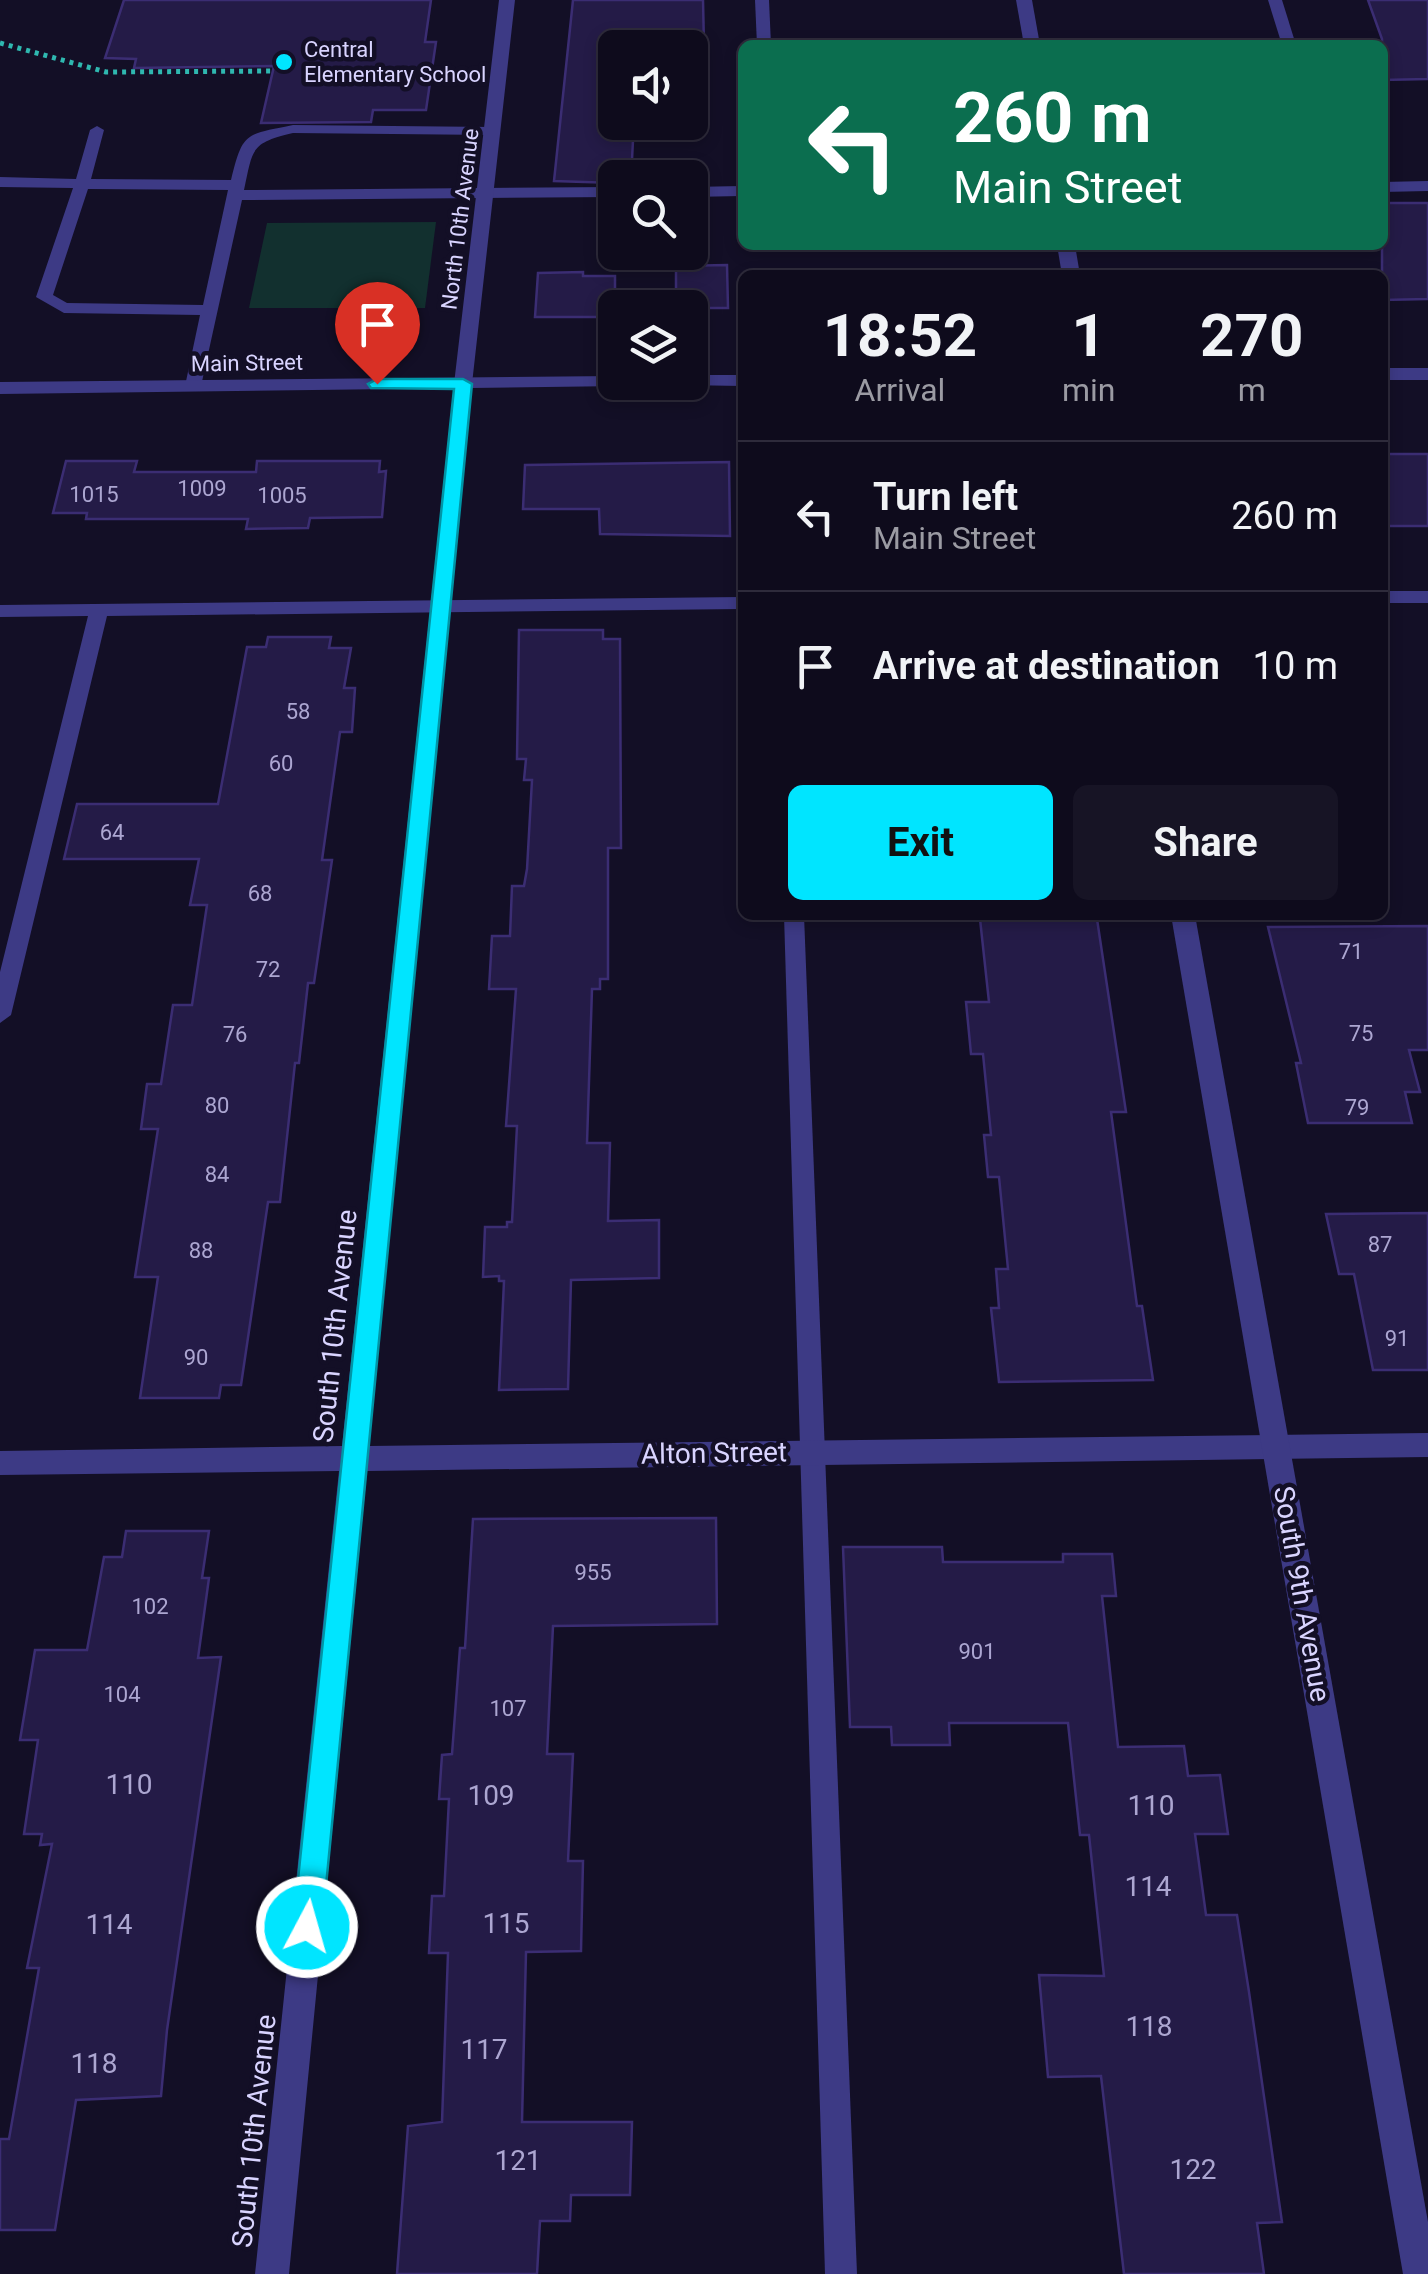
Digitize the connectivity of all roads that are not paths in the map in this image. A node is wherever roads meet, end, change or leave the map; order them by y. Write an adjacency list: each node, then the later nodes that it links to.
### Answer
1 (507, 0): 9 (street, North 10th Avenue)
2 (762, 0): 5 (lane)
3 (1024, 0): 6 (street)
4 (1275, 0): 7 (lane)
5 (764, 40)
6 (1031, 40)
7 (1287, 40)
8 (97, 130): 11 (lane)
9 (492, 131): 14 (lane); 18 (street, North 10th Avenue)
10 (0, 182): 11 (lane)
11 (82, 184): 14 (lane); 19 (lane)
12 (1428, 186): 13 (lane)
13 (1388, 187)
14 (236, 190): 18 (lane); 19 (lane)
15 (738, 191): 17 (lane)
16 (598, 192): 18 (lane)
17 (708, 192)
18 (485, 193): 25 (street, North 10th Avenue)
19 (212, 310): 26 (lane)
20 (1388, 374): 21 (street)
21 (1428, 374)
22 (738, 380): 23 (street)
23 (708, 381)
24 (598, 382): 25 (street, Main Street)
25 (463, 384): 26 (street, Main Street); 31 (street, South 10th Avenue)
26 (193, 386): 27 (street, Main Street)
27 (0, 388)
28 (1428, 596): 29 (lane)
29 (1388, 597)
30 (738, 603): 31 (lane)
31 (441, 606): 33 (lane); 40 (street, South 10th Avenue)
32 (0, 610): 33 (lane)
33 (99, 610): 36 (lane)
34 (794, 920): 39 (lane)
35 (1185, 920): 38 (street, South 9th Avenue)
36 (0, 1015)
37 (1428, 1445): 38 (street, Alton Street)
38 (1276, 1446): 39 (street, Alton Street); 44 (street, South 9th Avenue)
39 (812, 1452): 40 (street, Alton Street); 43 (lane)
40 (354, 1457): 41 (street, Alton Street); 42 (street, South 10th Avenue)
41 (0, 1463)
42 (272, 2274)
43 (841, 2274)
44 (1420, 2274)

